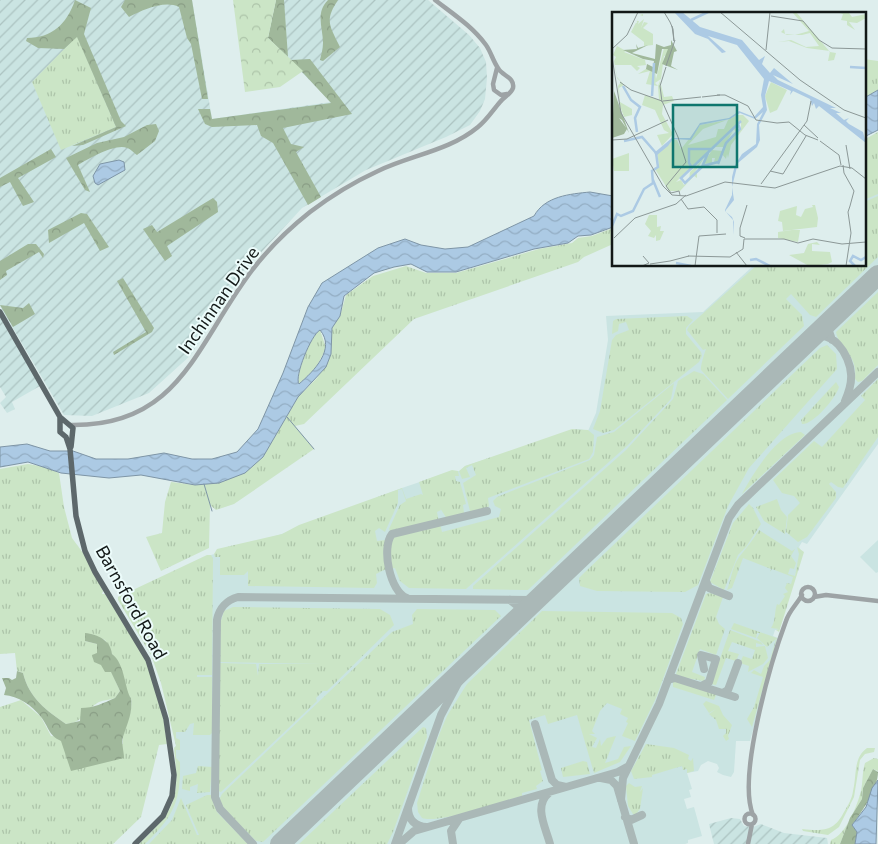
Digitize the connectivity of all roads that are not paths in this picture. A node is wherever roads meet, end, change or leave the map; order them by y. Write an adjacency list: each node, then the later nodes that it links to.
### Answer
1 (435, 0): 2 (street)
2 (497, 68): 3 (street); 4 (street)
3 (506, 76): 4 (street); 6 (street)
4 (496, 78): 5 (street)
5 (498, 94): 6 (street); 7 (street)
6 (507, 94): 7 (street, Inchinnan Drive)
7 (499, 103): 11 (street, Inchinnan Drive)
8 (0, 312): 9 (main road)
9 (60, 417): 10 (main road); 12 (main road)
10 (69, 424): 11 (street, Inchinnan Drive); 12 (main road); 13 (main road)
11 (83, 425): 13 (street, Inchinnan Drive)
12 (61, 427): 14 (main road)
13 (73, 434): 14 (main road); 15 (main road)
14 (66, 437): 15 (main road)
15 (70, 449): 25 (main road, Barnsford Road)
16 (814, 591): 17 (street); 18 (street); 19 (street)
17 (826, 595): 19 (street); 20 (street)
18 (803, 597): 19 (street); 21 (street)
19 (814, 597)
20 (878, 601)
21 (750, 806): 22 (street); 23 (street)
22 (747, 814): 23 (street); 24 (street)
23 (753, 815): 24 (street)
24 (750, 824): 26 (street)
25 (135, 844)
26 (748, 844)

